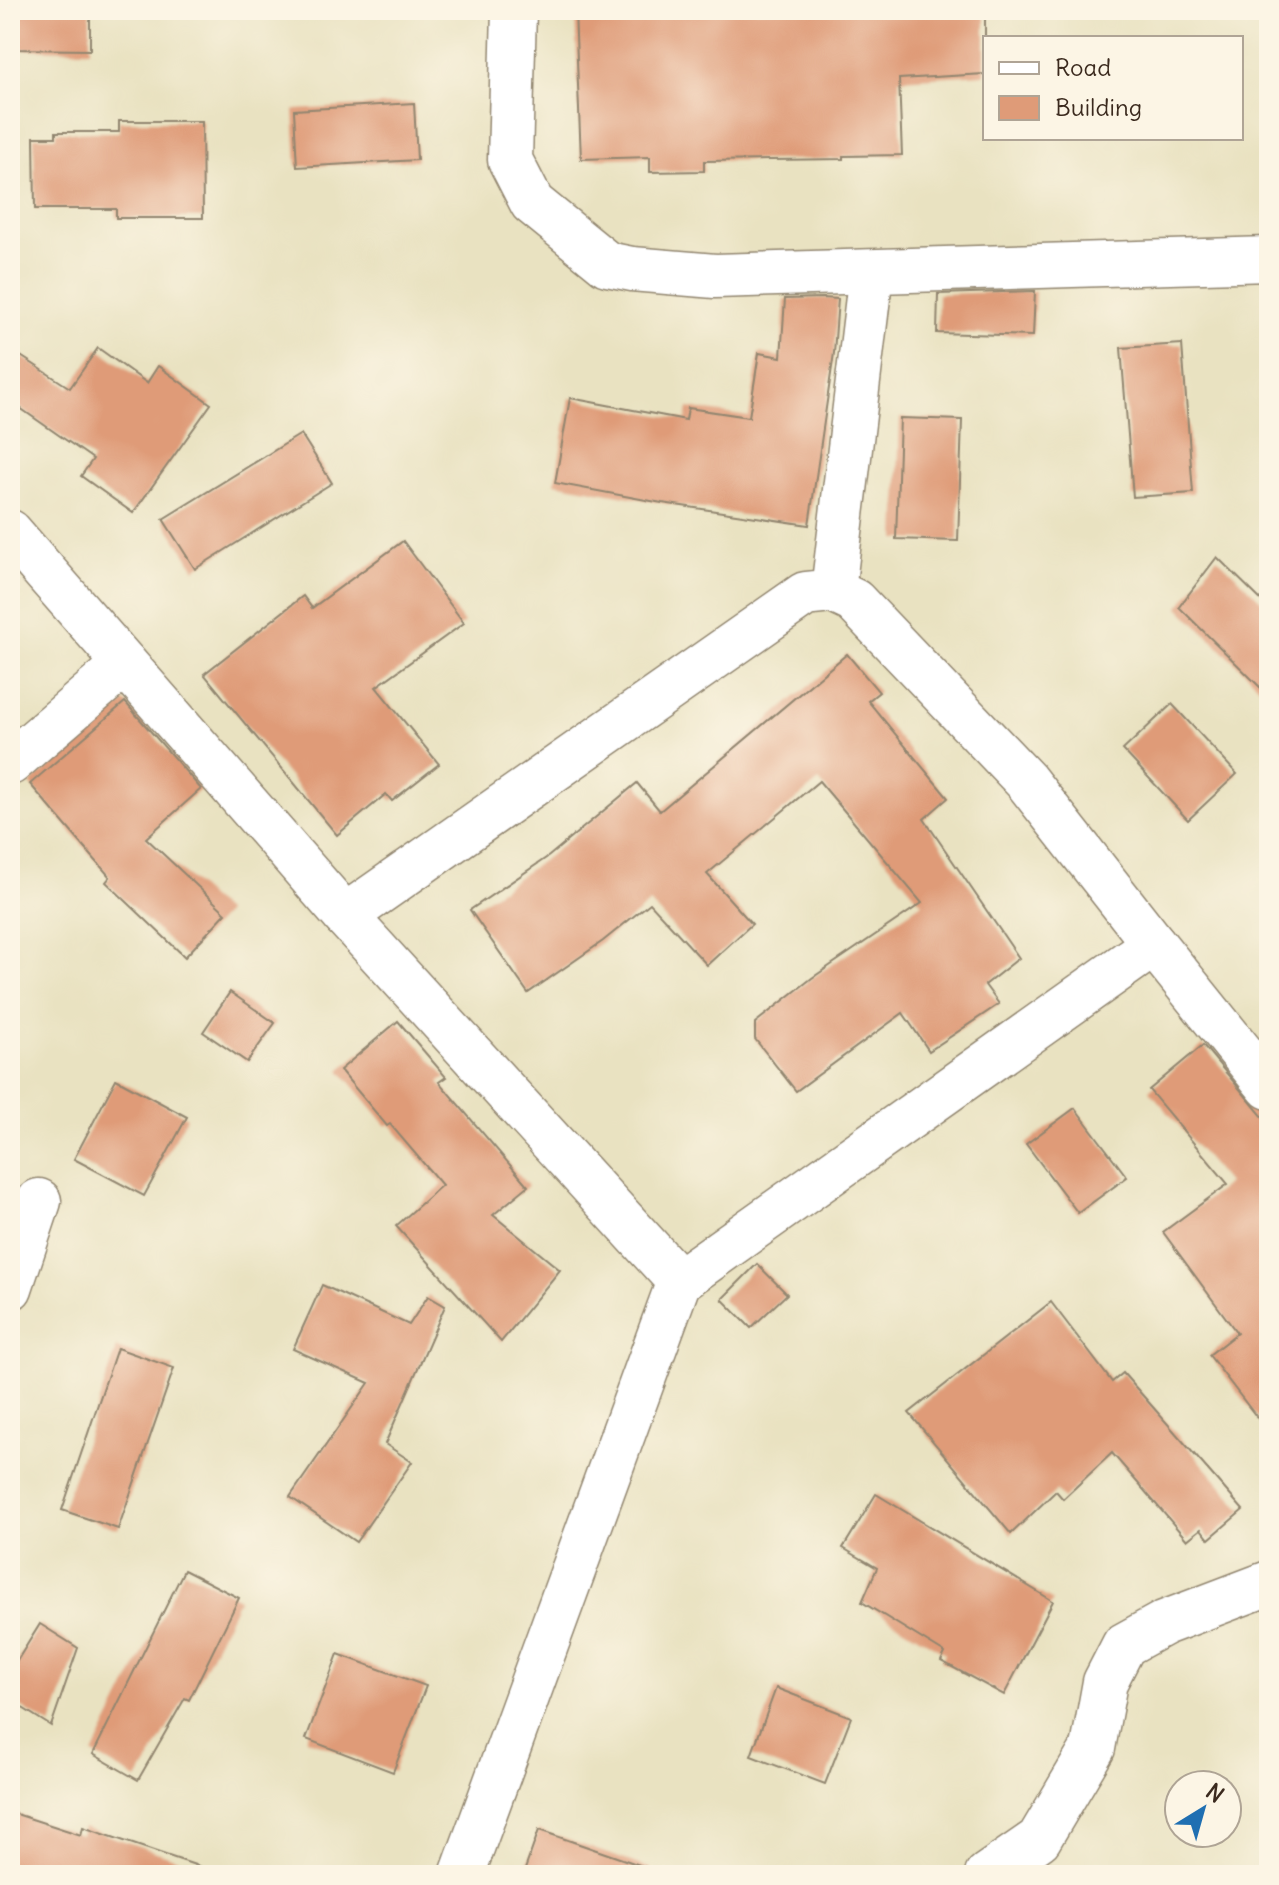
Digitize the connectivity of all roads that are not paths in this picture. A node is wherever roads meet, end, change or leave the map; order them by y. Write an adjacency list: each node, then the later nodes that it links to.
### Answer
1 (514, 10): 3 (street)
2 (1269, 259): 3 (street)
3 (871, 272): 5 (street)
4 (10, 532): 6 (street)
5 (833, 591): 8 (street); 9 (street)
6 (125, 664): 7 (street); 8 (street)
7 (10, 763)
8 (345, 916): 12 (street)
9 (1154, 944): 10 (street); 12 (street)
10 (1269, 1087)
11 (39, 1201): 13 (street)
12 (679, 1281): 15 (street)
13 (10, 1288)
14 (1269, 1583): 16 (street)
15 (462, 1875)
16 (987, 1875)

